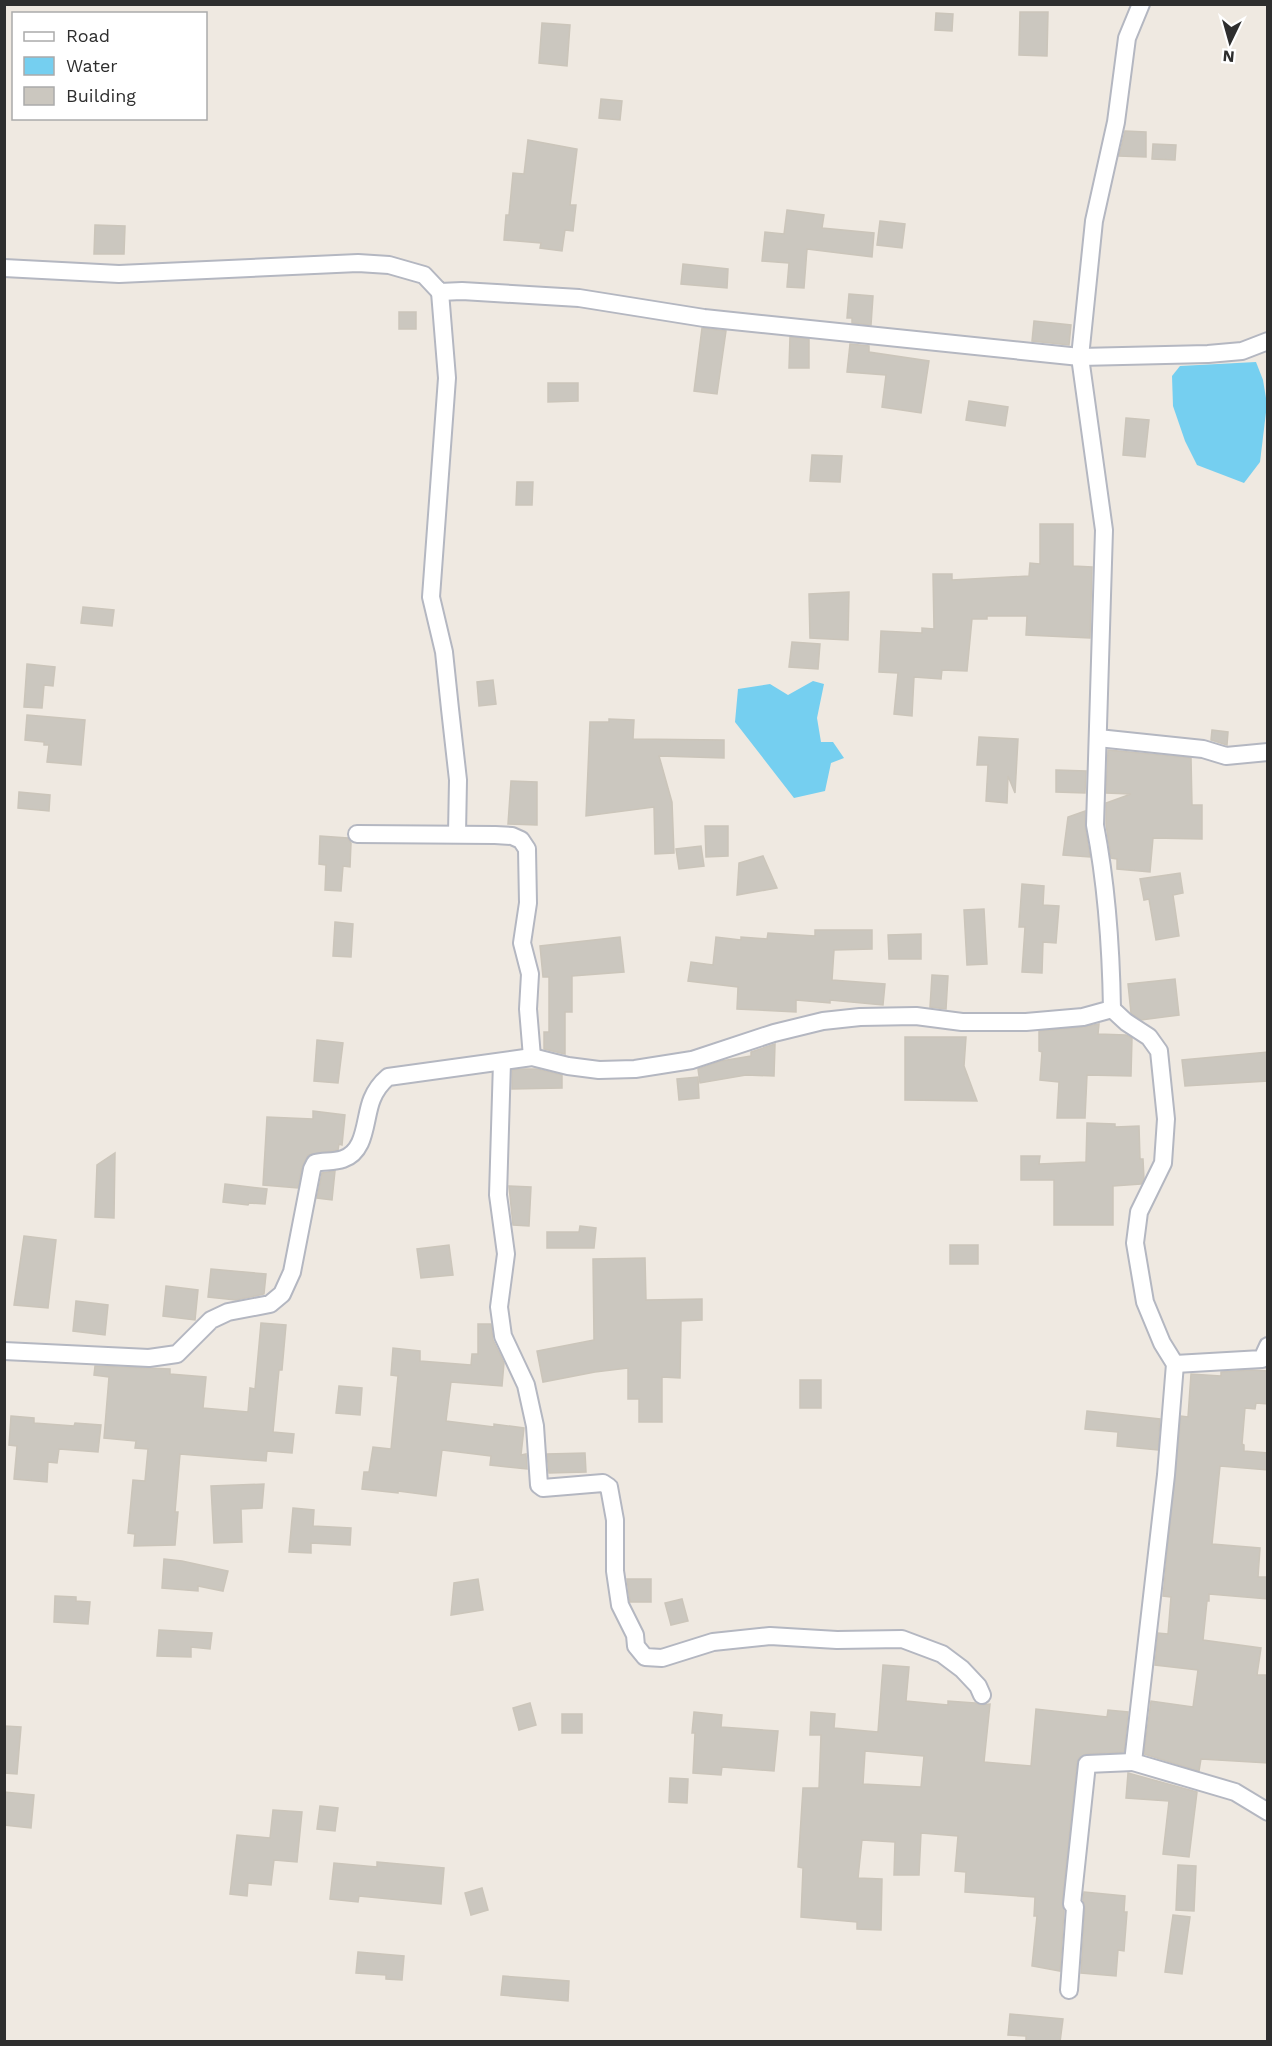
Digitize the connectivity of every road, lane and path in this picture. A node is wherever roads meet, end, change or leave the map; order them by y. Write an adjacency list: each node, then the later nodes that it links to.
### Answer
1 (1141, 4): 5 (street)
2 (4, 268): 3 (street)
3 (440, 292): 5 (street); 9 (street)
4 (1268, 340): 5 (street)
5 (1080, 357): 6 (street)
6 (1098, 738): 7 (street); 10 (street)
7 (1268, 752)
8 (357, 834): 9 (street)
9 (457, 834): 11 (street)
10 (1112, 1009): 11 (street); 15 (street)
11 (532, 1057): 12 (street)
12 (502, 1062): 14 (street); 16 (street)
13 (1268, 1346): 15 (street)
14 (4, 1351)
15 (1175, 1364): 17 (street)
16 (982, 1695)
17 (1133, 1762): 18 (street); 19 (street)
18 (1268, 1812)
19 (1069, 1990)

